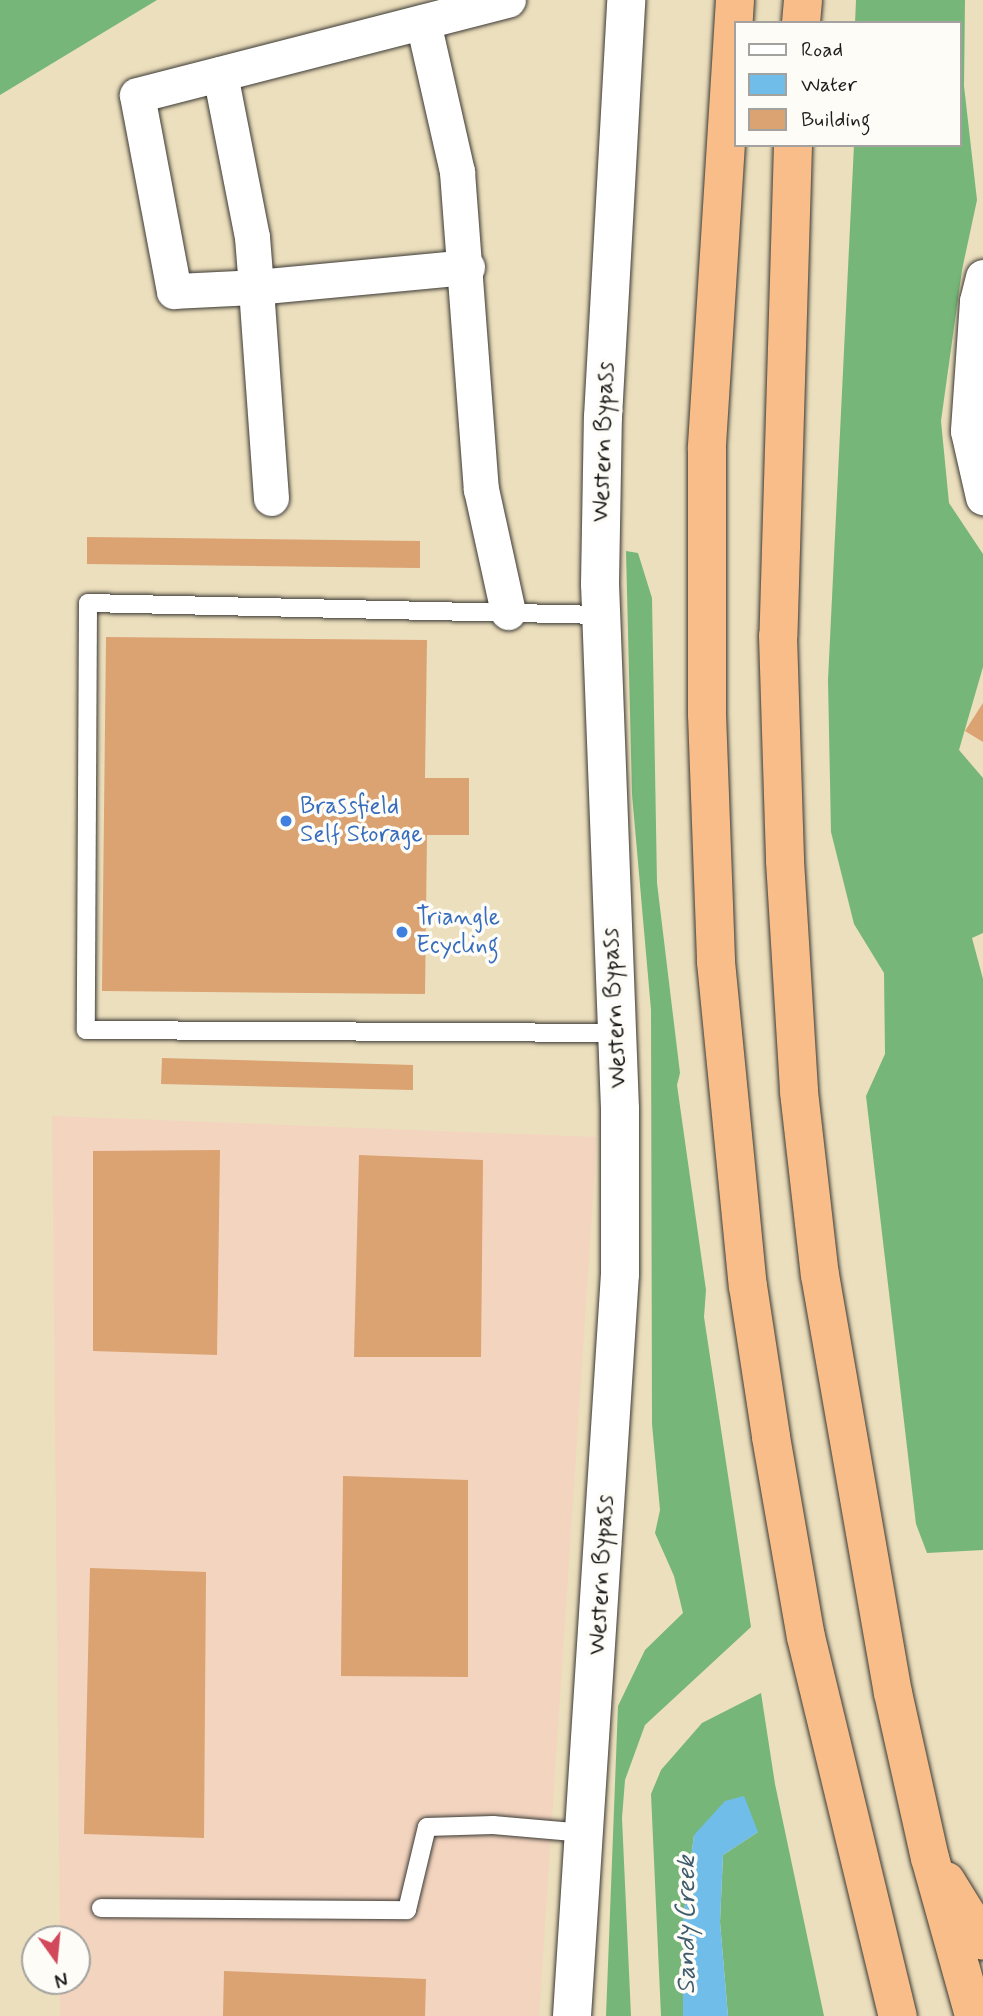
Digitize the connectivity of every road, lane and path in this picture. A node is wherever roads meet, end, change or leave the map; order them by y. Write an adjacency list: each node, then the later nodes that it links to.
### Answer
1 (508, 0): 6 (street)
2 (626, 0): 15 (street, Western Bypass)
3 (735, 0): 17 (highway)
4 (803, 0): 5 (highway)
5 (801, 21)
6 (423, 22): 7 (street); 9 (street)
7 (220, 74): 11 (street); 11 (street)
8 (793, 147): 19 (highway)
9 (467, 267): 11 (street); 14 (street)
10 (983, 277): 12 (street)
11 (256, 288): 13 (street)
12 (983, 497)
13 (271, 498)
14 (508, 612): 15 (lane); 16 (lane)
15 (601, 615): 16 (street, Western Bypass)
16 (616, 1033): 18 (street, Western Bypass)
17 (839, 1783): 23 (highway); 24 (highway)
18 (585, 1833): 20 (lane); 22 (street, Western Bypass)
19 (930, 1858): 21 (highway); 25 (highway)
20 (101, 1908)
21 (983, 1941)
22 (572, 2016)
23 (876, 2016)
24 (898, 2016)
25 (974, 2016)

